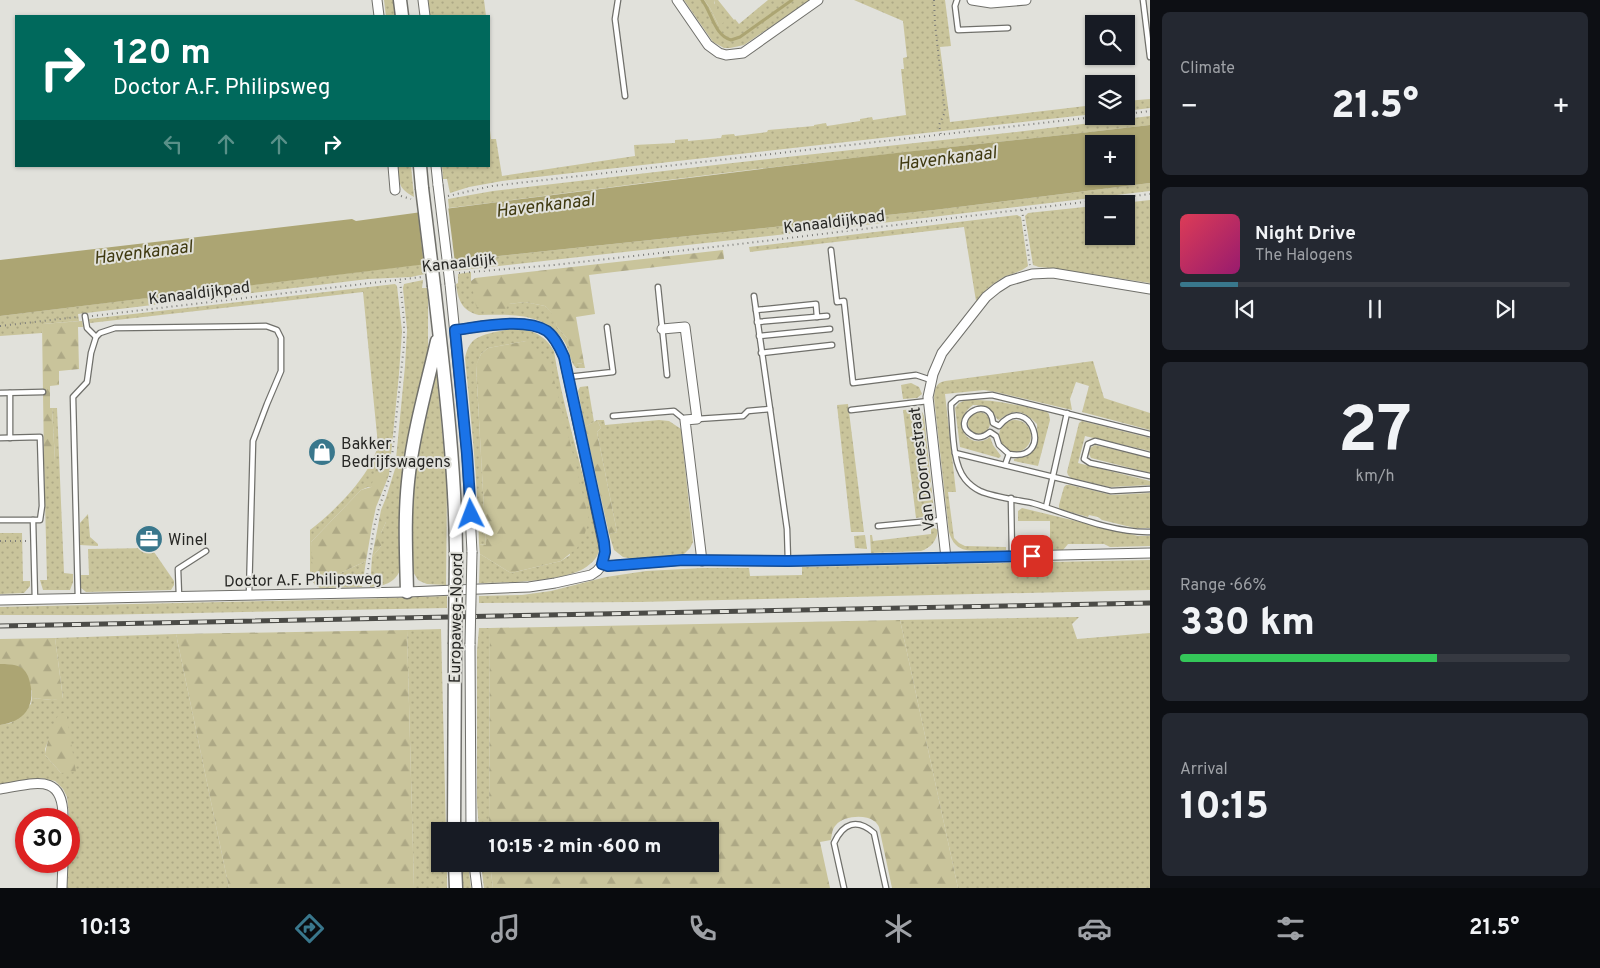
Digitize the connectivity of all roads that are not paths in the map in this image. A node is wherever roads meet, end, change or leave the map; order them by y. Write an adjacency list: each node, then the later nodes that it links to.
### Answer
1 (377, 0): 11 (street)
2 (400, 0): 12 (main road)
3 (423, 0): 13 (street)
4 (618, 0): 16 (lane)
5 (677, 0): 6 (street)
6 (818, 0)
7 (957, 0): 14 (lane)
8 (972, 0): 9 (street)
9 (1026, 0)
10 (1143, 0): 15 (lane)
11 (379, 15)
12 (402, 15)
13 (425, 15)
14 (1008, 28)
15 (1150, 58)
16 (625, 96)
17 (393, 167): 20 (street)
18 (420, 167): 34 (main road, Europaweg-Noord, bridge)
19 (436, 167): 33 (street, Europaweg-Noord, bridge)
20 (395, 190)
21 (831, 250): 41 (lane)
22 (658, 287): 31 (lane)
23 (1150, 289): 41 (street, Van Doornestraat)
24 (754, 296): 25 (lane)
25 (756, 310): 28 (lane); 29 (lane)
26 (85, 316): 36 (lane)
27 (827, 316): 28 (lane)
28 (817, 317): 29 (lane)
29 (757, 322): 35 (lane)
30 (606, 327): 40 (lane)
31 (662, 329): 39 (lane); 50 (street)
32 (830, 329): 35 (lane)
33 (455, 330): 40 (street); 89 (street, Europaweg-Noord, bridge)
34 (439, 332): 80 (main road); 88 (main road, Europaweg-Noord, bridge)
35 (759, 336): 38 (lane)
36 (96, 337): 81 (lane); 83 (lane)
37 (832, 345): 38 (lane)
38 (761, 353): 46 (lane)
39 (667, 375)
40 (568, 377): 79 (street)
41 (931, 380): 45 (street, Van Doornestraat)
42 (44, 392): 44 (lane)
43 (0, 393): 44 (lane)
44 (10, 393): 58 (lane)
45 (928, 401): 47 (lane); 70 (street, Van Doornestraat)
46 (770, 408): 50 (lane); 78 (lane)
47 (851, 410)
48 (1067, 414): 55 (lane); 59 (lane); 64 (lane)
49 (612, 416): 51 (lane)
50 (697, 419): 51 (street)
51 (685, 420): 77 (street)
52 (993, 423): 53 (lane); 54 (lane); 54 (lane)
53 (999, 426): 56 (lane); 60 (lane)
54 (990, 432): 56 (lane)
55 (1150, 434)
56 (996, 436): 60 (lane)
57 (0, 438): 58 (lane)
58 (10, 438): 69 (lane)
59 (955, 453): 62 (lane); 66 (lane)
60 (1008, 454): 62 (lane)
61 (1150, 455): 63 (lane)
62 (1005, 465): 64 (lane)
63 (1150, 476)
64 (1053, 477): 65 (lane); 67 (lane)
65 (1150, 489)
66 (1011, 498): 67 (lane); 75 (lane)
67 (1046, 507): 72 (lane)
68 (0, 520): 69 (lane)
69 (32, 520): 85 (lane)
70 (942, 520): 71 (lane); 76 (street, Van Doornestraat)
71 (878, 526)
72 (1150, 532)
73 (206, 551): 82 (lane)
74 (1150, 553): 75 (street)
75 (1012, 556): 76 (street)
76 (946, 558): 78 (street)
77 (702, 561): 78 (street); 79 (street)
78 (788, 561)
79 (602, 564): 80 (street, Doctor A.F. Philipsweg)
80 (407, 592): 81 (street, Doctor A.F. Philipsweg)
81 (249, 594): 82 (street, Doctor A.F. Philipsweg)
82 (179, 596): 83 (street, Doctor A.F. Philipsweg)
83 (78, 599): 85 (street, Doctor A.F. Philipsweg)
84 (0, 600): 85 (street, Doctor A.F. Philipsweg)
85 (35, 600)
86 (0, 789): 87 (street)
87 (63, 808)
88 (454, 822)
89 (471, 822)
90 (455, 872): 94 (main road)
91 (475, 872): 95 (street)
92 (63, 873): 93 (street)
93 (62, 888)
94 (456, 888)
95 (477, 888)
96 (844, 888): 97 (lane)
97 (886, 888)

